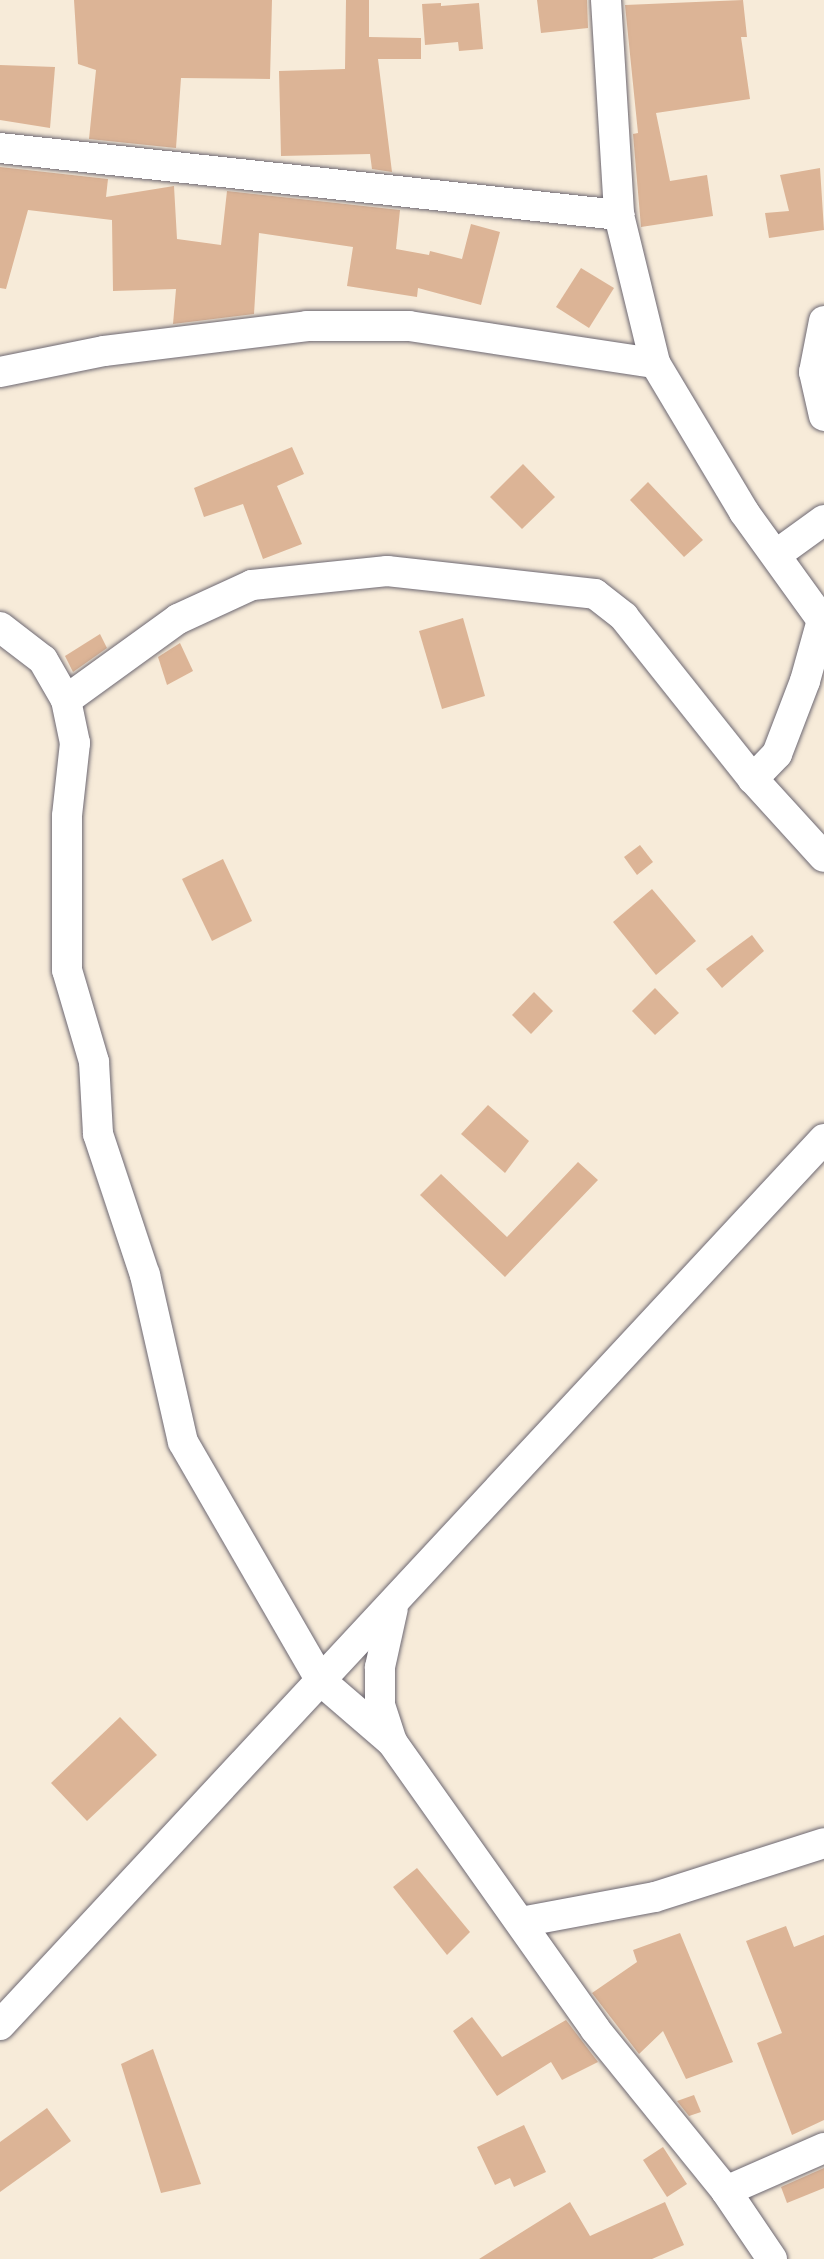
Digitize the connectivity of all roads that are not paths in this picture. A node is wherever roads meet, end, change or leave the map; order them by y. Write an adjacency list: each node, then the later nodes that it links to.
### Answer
1 (606, 0): 3 (street)
2 (0, 148): 3 (street)
3 (619, 215): 5 (street)
4 (824, 321): 7 (street)
5 (655, 363): 6 (street); 9 (street)
6 (0, 372)
7 (824, 416)
8 (824, 520): 9 (street)
9 (777, 554): 10 (street)
10 (823, 621): 13 (street)
11 (0, 627): 12 (street)
12 (66, 700): 13 (street); 17 (street)
13 (752, 779): 14 (street)
14 (824, 857)
15 (824, 1139): 16 (street)
16 (396, 1600): 17 (street); 18 (street)
17 (320, 1681): 18 (street); 21 (street)
18 (392, 1742): 20 (street)
19 (824, 1843): 20 (street)
20 (521, 1922): 23 (street)
21 (0, 2025)
22 (824, 2148): 23 (street)
23 (726, 2191): 24 (street)
24 (772, 2259)

